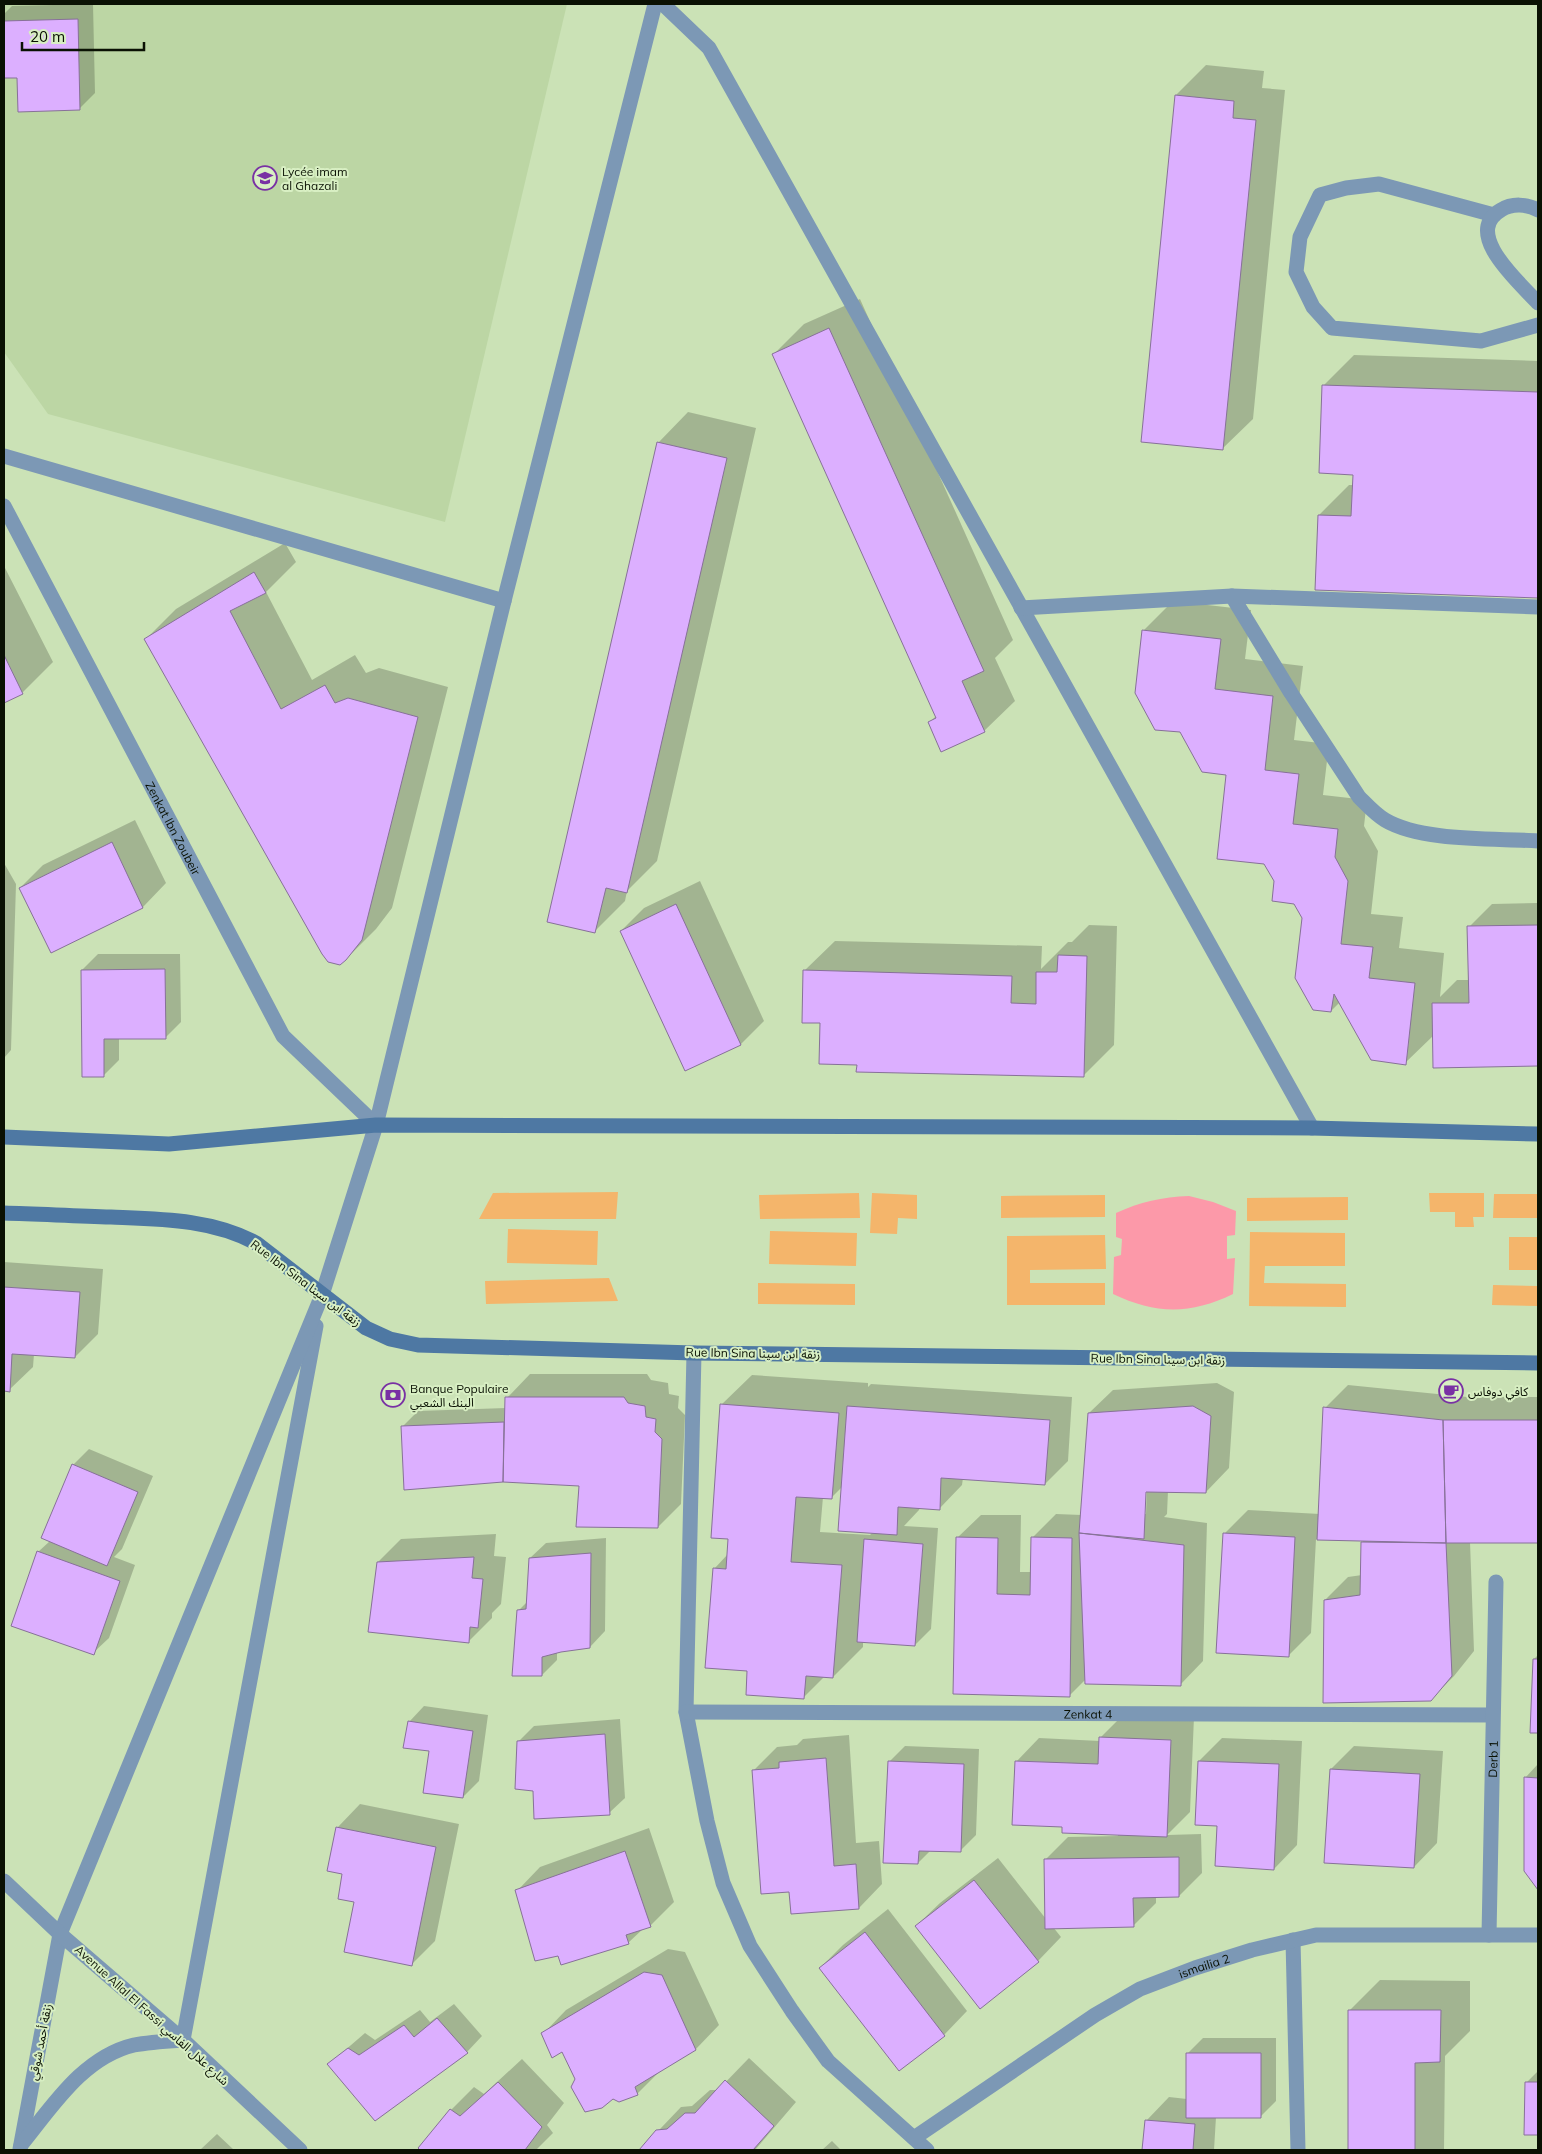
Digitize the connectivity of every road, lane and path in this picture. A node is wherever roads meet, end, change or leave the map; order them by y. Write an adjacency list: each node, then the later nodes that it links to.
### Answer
1 (656, 4): 10 (street)
2 (663, 4): 12 (street)
3 (1538, 210): 4 (street)
4 (1494, 215): 5 (street); 6 (street)
5 (1538, 303)
6 (1538, 325)
7 (4, 456): 10 (street)
8 (4, 506): 14 (street, Zenkat Ibn Zoubeir)
9 (1232, 596): 11 (street); 12 (street); 13 (street)
10 (504, 601): 14 (street)
11 (1538, 607)
12 (1020, 608): 15 (street)
13 (1538, 841)
14 (376, 1125): 15 (main road); 17 (main road); 19 (street)
15 (1312, 1128): 16 (main road)
16 (1538, 1134)
17 (4, 1137)
18 (4, 1213): 19 (main road, Rue Ibn Sina زنقة ابن سينا)
19 (322, 1295): 20 (main road, Rue Ibn Sina زنقة ابن سينا); 26 (street, زنقة أحمد شوقي); 30 (street)
20 (694, 1353): 21 (main road, Rue Ibn Sina زنقة ابن سينا); 23 (street)
21 (1538, 1363)
22 (1496, 1582): 24 (street, Derb 1)
23 (686, 1712): 24 (street, Zenkat 4); 31 (street)
24 (1492, 1715): 27 (street, Derb 1)
25 (4, 1881): 26 (street, Avenue Allal El Fassi شارع علال الفاسي)
26 (60, 1934): 30 (street, Avenue Allal El Fassi شارع علال الفاسي); 32 (street, زنقة أحمد شوقي)
27 (1490, 1935): 28 (street, ismailia 2); 29 (street, ismailia 2)
28 (1538, 1935)
29 (1293, 1940): 31 (street, ismailia 2); 35 (street)
30 (183, 2040): 32 (street); 33 (street, Avenue Allal El Fassi شارع علال الفاسي)
31 (914, 2138): 34 (street)
32 (20, 2148)
33 (300, 2150)
34 (928, 2150)
35 (1298, 2150)

